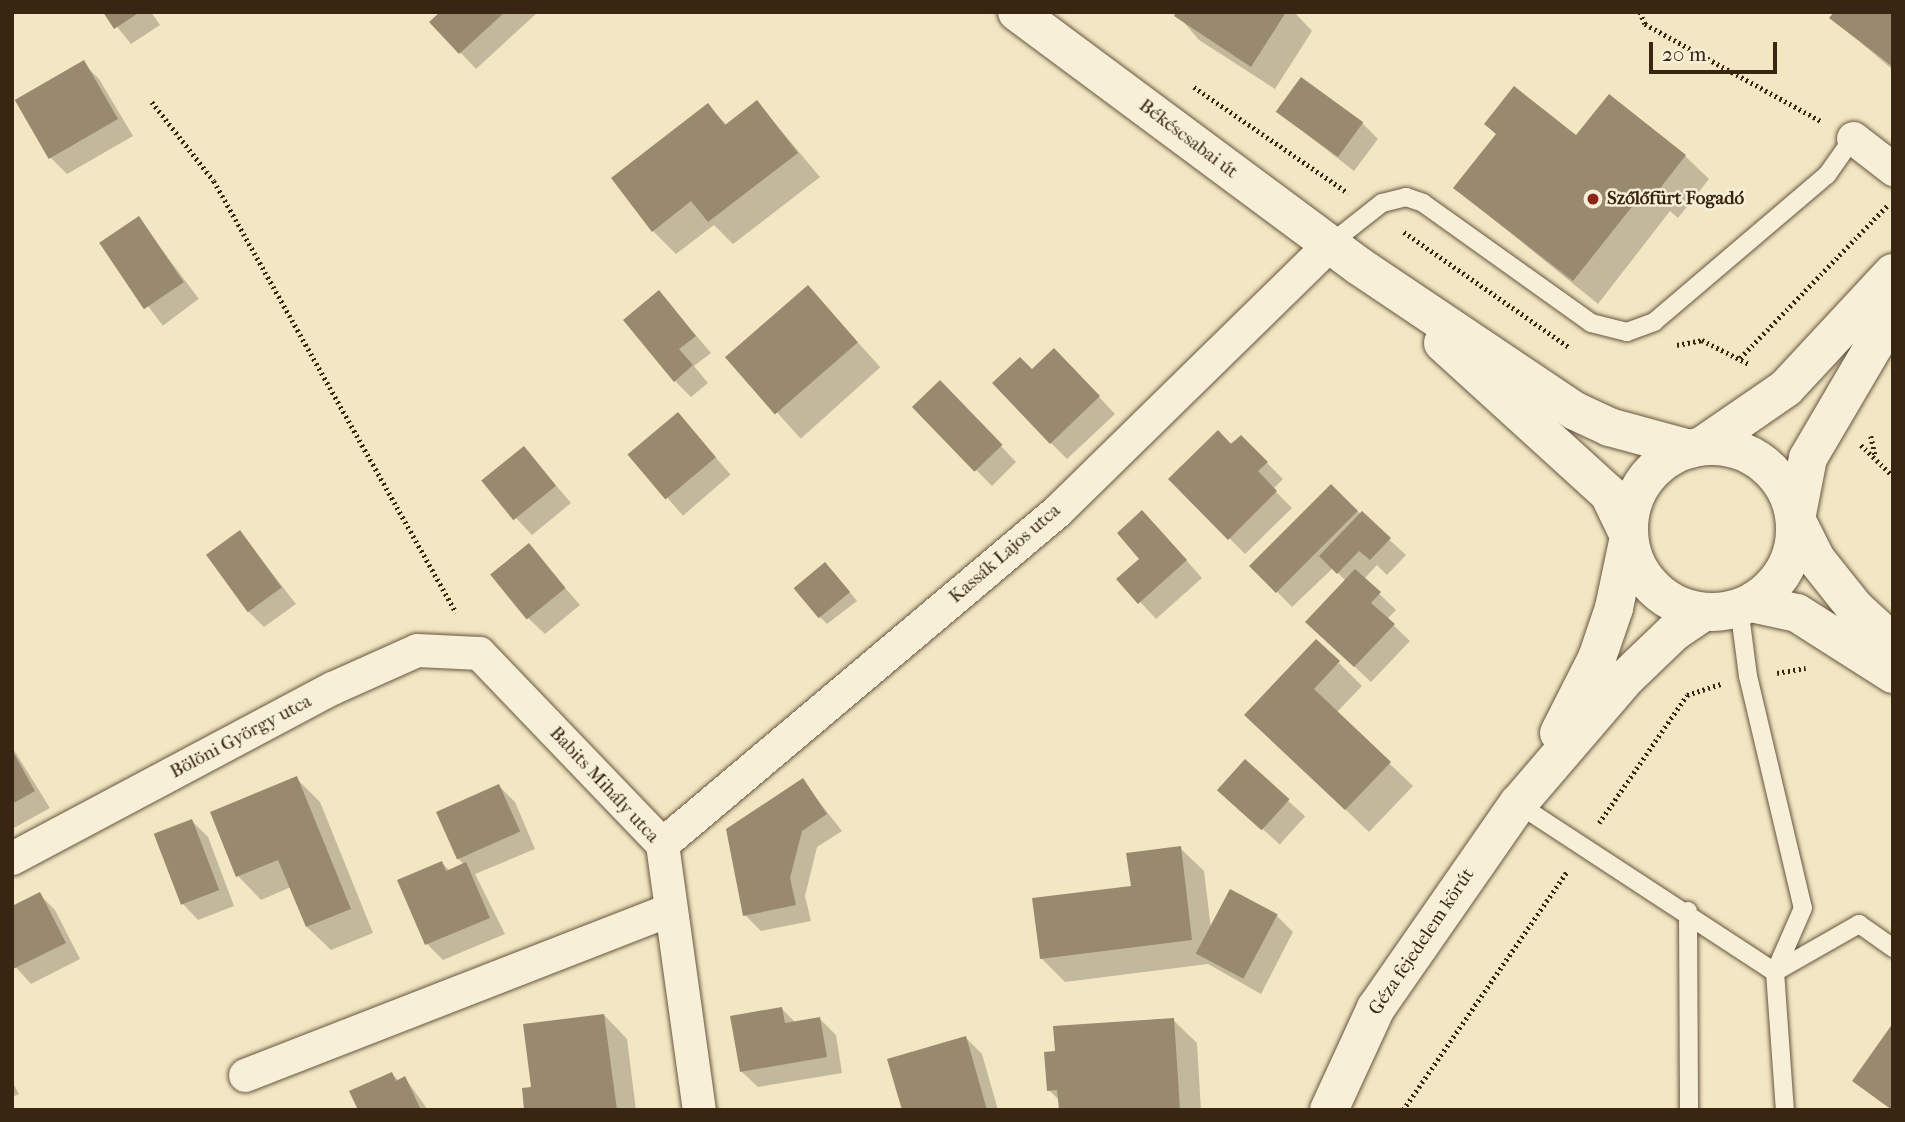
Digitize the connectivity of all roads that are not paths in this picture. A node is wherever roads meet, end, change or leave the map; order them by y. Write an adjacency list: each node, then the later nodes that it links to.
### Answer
1 (1017, 12): 4 (street, Békéscsabai út)
2 (1853, 138): 3 (street); 4 (lane)
3 (1893, 169)
4 (1345, 255): 7 (street, Békéscsabai út); 9 (street, Békéscsabai út); 15 (street, Kassák Lajos utca)
5 (1893, 273): 7 (street)
6 (1893, 313): 8 (street)
7 (1696, 447): 8 (street, Békéscsabai út); 9 (street, Békéscsabai út)
8 (1796, 519): 10 (street); 11 (street, Békéscsabai út)
9 (1629, 536): 10 (street, Békéscsabai út); 14 (street, Géza fejedelem körút)
10 (1731, 607): 13 (street, Békéscsabai út); 14 (street, Géza fejedelem körút); 20 (lane)
11 (1893, 643)
12 (479, 653): 15 (street, Babits Mihály utca); 16 (street, Bölöni György utca)
13 (1893, 674)
14 (1525, 794): 18 (lane); 23 (street, Géza fejedelem körút)
15 (662, 844): 17 (street, Babits Mihály utca)
16 (12, 858)
17 (668, 910): 21 (street); 22 (street, Babits Mihály utca)
18 (1688, 911): 20 (lane); 24 (lane)
19 (1893, 948): 20 (lane)
20 (1775, 972): 25 (lane)
21 (245, 1075)
22 (699, 1110)
23 (1329, 1110)
24 (1689, 1110)
25 (1785, 1110)

